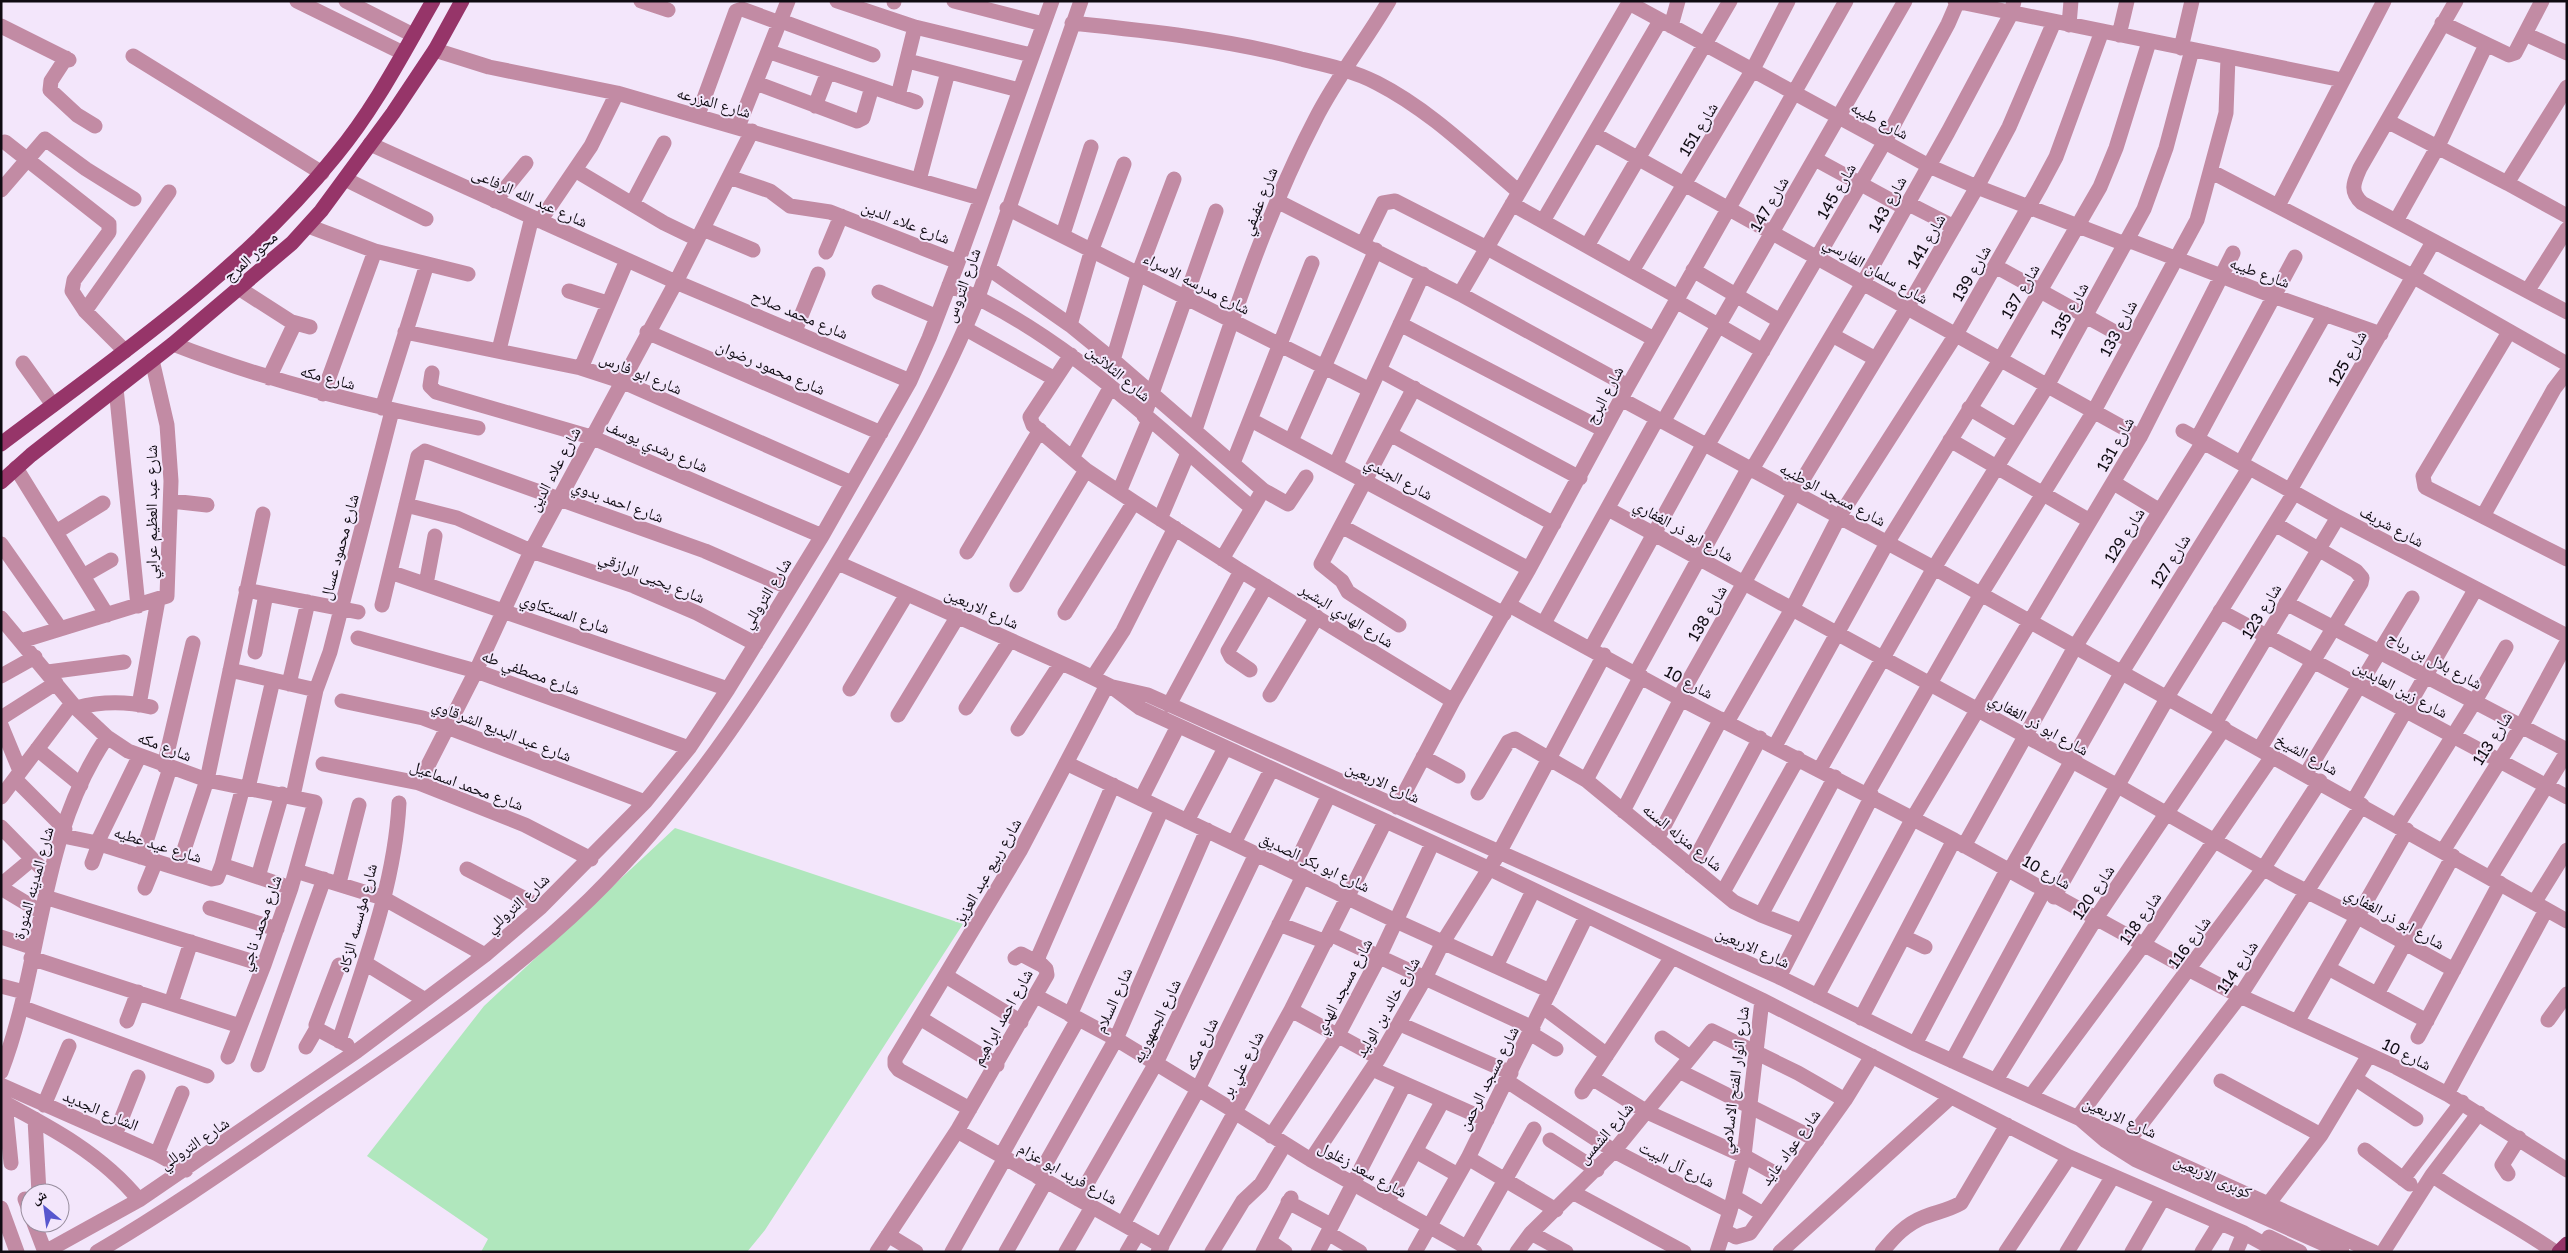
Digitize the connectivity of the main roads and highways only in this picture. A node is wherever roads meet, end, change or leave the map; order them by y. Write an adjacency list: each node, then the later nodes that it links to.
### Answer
1 (433, 1): 3 (main road, محور المرج)
2 (462, 1): 4 (main road, محور المرج)
3 (1, 444)
4 (1, 482)
5 (2567, 1244): 6 (main road)
6 (2559, 1252)

